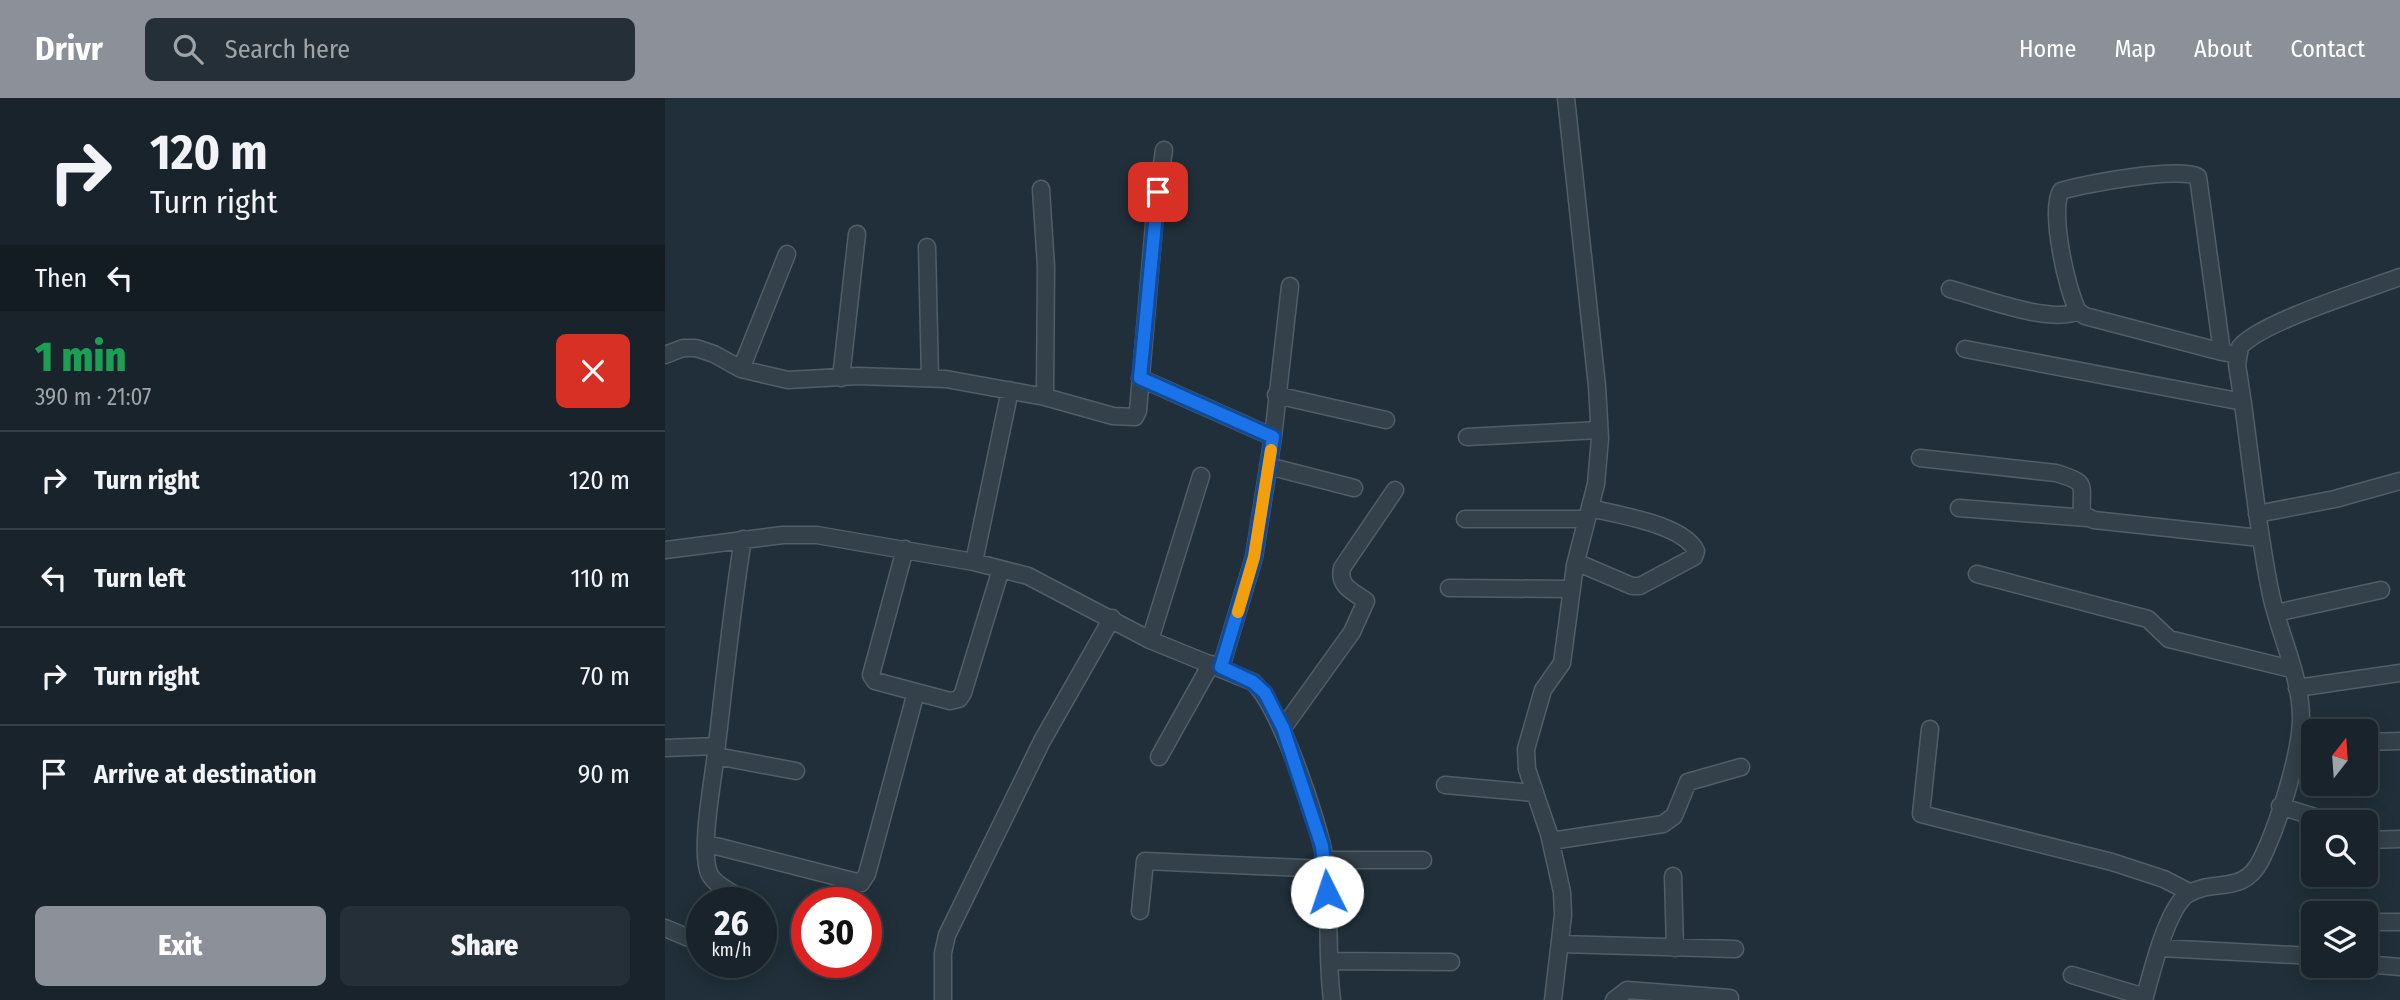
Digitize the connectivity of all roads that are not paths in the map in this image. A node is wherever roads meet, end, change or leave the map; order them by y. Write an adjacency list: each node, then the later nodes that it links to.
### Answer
1 (1566, 98): 23 (street)
2 (1164, 150): 17 (street)
3 (1041, 189): 20 (street)
4 (857, 234): 15 (street)
5 (927, 247): 16 (street)
6 (787, 254): 14 (street)
7 (2400, 277): 12 (street)
8 (1290, 286): 19 (street)
9 (1950, 289): 10 (street)
10 (2078, 311): 12 (street); 12 (street)
11 (1965, 349): 21 (street)
12 (2230, 354): 21 (street)
13 (665, 355): 14 (street)
14 (741, 369): 15 (street)
15 (841, 378): 16 (street)
16 (930, 378): 18 (street)
17 (1140, 378): 20 (street); 24 (street)
18 (1010, 390): 20 (street); 41 (street)
19 (1276, 395): 22 (street); 24 (street)
20 (1045, 397)
21 (2243, 402): 34 (street)
22 (1386, 420)
23 (1599, 430): 25 (street); 33 (street)
24 (1273, 437): 27 (street)
25 (1467, 437)
26 (1920, 458): 35 (street)
27 (1268, 466): 30 (street); 51 (street)
28 (1201, 477): 50 (street)
29 (2400, 481): 34 (street)
30 (1354, 488)
31 (1395, 490): 57 (street)
32 (1959, 508): 35 (street)
33 (1588, 514): 36 (street); 42 (street); 42 (street)
34 (2257, 514): 37 (street)
35 (2087, 518): 37 (street)
36 (1465, 519)
37 (2260, 538): 48 (street)
38 (743, 539): 39 (street); 40 (street); 62 (street)
39 (905, 549): 41 (street); 55 (street)
40 (665, 550)
41 (974, 562): 43 (street)
42 (1576, 562): 46 (street)
43 (1001, 569): 49 (street); 55 (street)
44 (1977, 574): 52 (street)
45 (1449, 588): 46 (street)
46 (1570, 589): 68 (street)
47 (2381, 590): 48 (street)
48 (2276, 613): 52 (street)
49 (1112, 618): 50 (street); 97 (street)
50 (1150, 640): 51 (street)
51 (1216, 666): 57 (street); 64 (street)
52 (2291, 669): 54 (street)
53 (2400, 673): 54 (street)
54 (2297, 688): 56 (street)
55 (916, 692): 74 (street)
56 (2301, 721)
57 (1283, 728): 76 (street)
58 (1930, 729): 79 (street)
59 (2378, 741): 60 (street)
60 (2400, 741)
61 (665, 748): 62 (street)
62 (716, 751): 66 (street); 74 (street)
63 (2301, 755): 69 (street)
64 (1159, 757)
65 (1741, 767): 73 (street)
66 (796, 771)
67 (1445, 785): 68 (street)
68 (1534, 793): 73 (street)
69 (2280, 806): 70 (street); 79 (street)
70 (2301, 812)
71 (2400, 839): 72 (street)
72 (2378, 840)
73 (1551, 841): 85 (street)
74 (708, 844): 78 (street)
75 (1423, 860): 76 (street)
76 (1325, 865): 80 (street); 90 (street)
77 (1673, 876): 87 (street)
78 (727, 887)
79 (2189, 892): 86 (street)
80 (1140, 911)
81 (2378, 922): 82 (street)
82 (2400, 922)
83 (665, 928): 84 (street)
84 (686, 937)
85 (1560, 944): 87 (street); 99 (street)
86 (2161, 947): 89 (street); 96 (street)
87 (1675, 948): 88 (street)
88 (1735, 949)
89 (2301, 950)
90 (1330, 961): 91 (street); 98 (street)
91 (1451, 962)
92 (2378, 965): 93 (street)
93 (2400, 967)
94 (2073, 975): 96 (street)
95 (1730, 998): 100 (street)
96 (2145, 999)
97 (943, 1000)
98 (1332, 1000)
99 (1553, 1000)
100 (1614, 1000)

